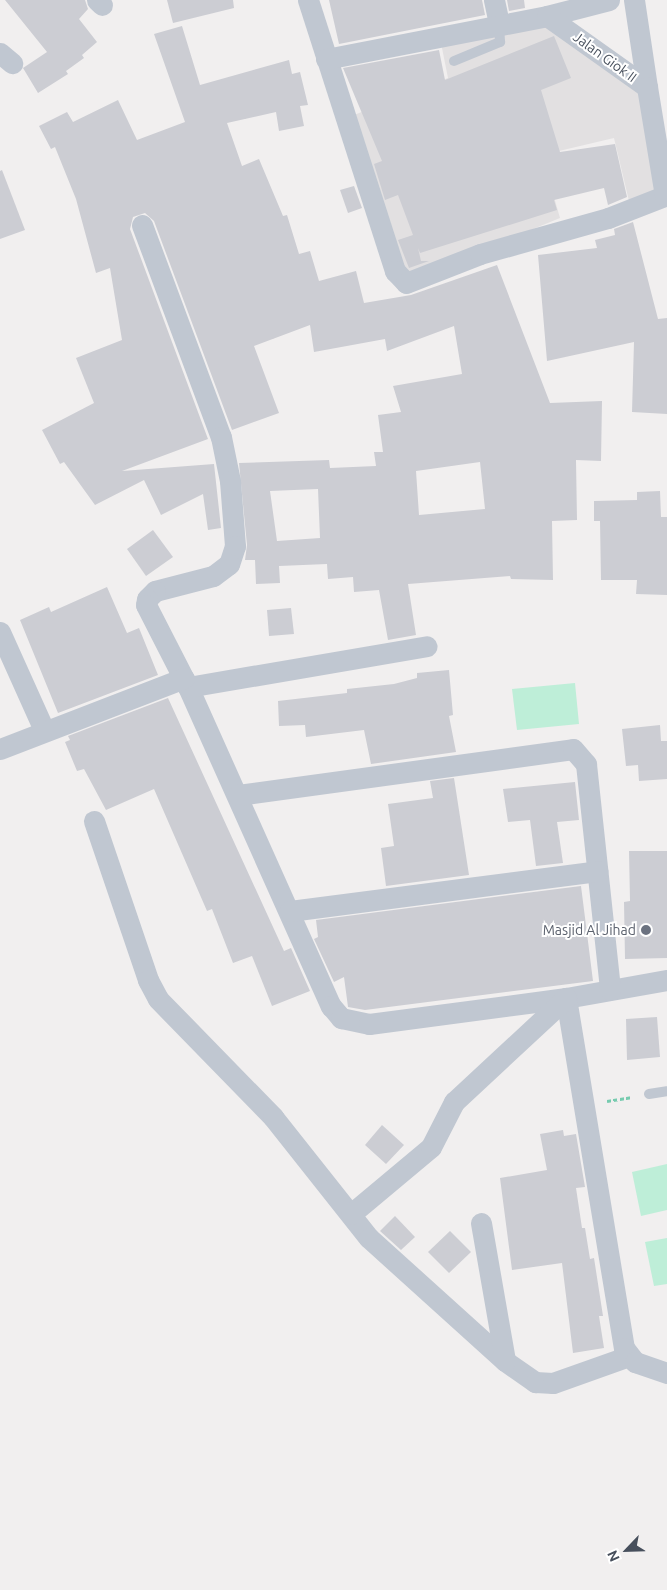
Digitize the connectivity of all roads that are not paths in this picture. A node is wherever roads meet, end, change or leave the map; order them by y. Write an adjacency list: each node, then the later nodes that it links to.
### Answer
1 (308, 0): 7 (street)
2 (494, 0): 6 (street)
3 (609, 0): 5 (street, Jalan Giok II)
4 (634, 0): 9 (street)
5 (547, 16): 6 (street, Jalan Giok II); 9 (street, Jalan Giok II)
6 (499, 23): 7 (street, Jalan Giok II); 8 (lane)
7 (326, 59): 10 (street)
8 (454, 61)
9 (646, 88): 10 (street, Jalan Giok II)
10 (666, 196)
11 (142, 225): 14 (street)
12 (0, 632): 15 (street)
13 (427, 646): 14 (street)
14 (186, 682): 15 (street); 17 (street)
15 (44, 730): 16 (street)
16 (0, 749)
17 (238, 795): 19 (street); 20 (street)
18 (94, 821): 26 (street)
19 (597, 871): 20 (street); 22 (street)
20 (290, 911): 23 (street)
21 (667, 980): 22 (street)
22 (610, 990): 23 (street)
23 (566, 998): 26 (street); 28 (street)
24 (667, 1091): 25 (lane)
25 (649, 1094)
26 (351, 1214): 29 (street)
27 (481, 1223): 29 (street)
28 (629, 1356): 29 (street); 30 (street)
29 (505, 1361)
30 (667, 1373)

